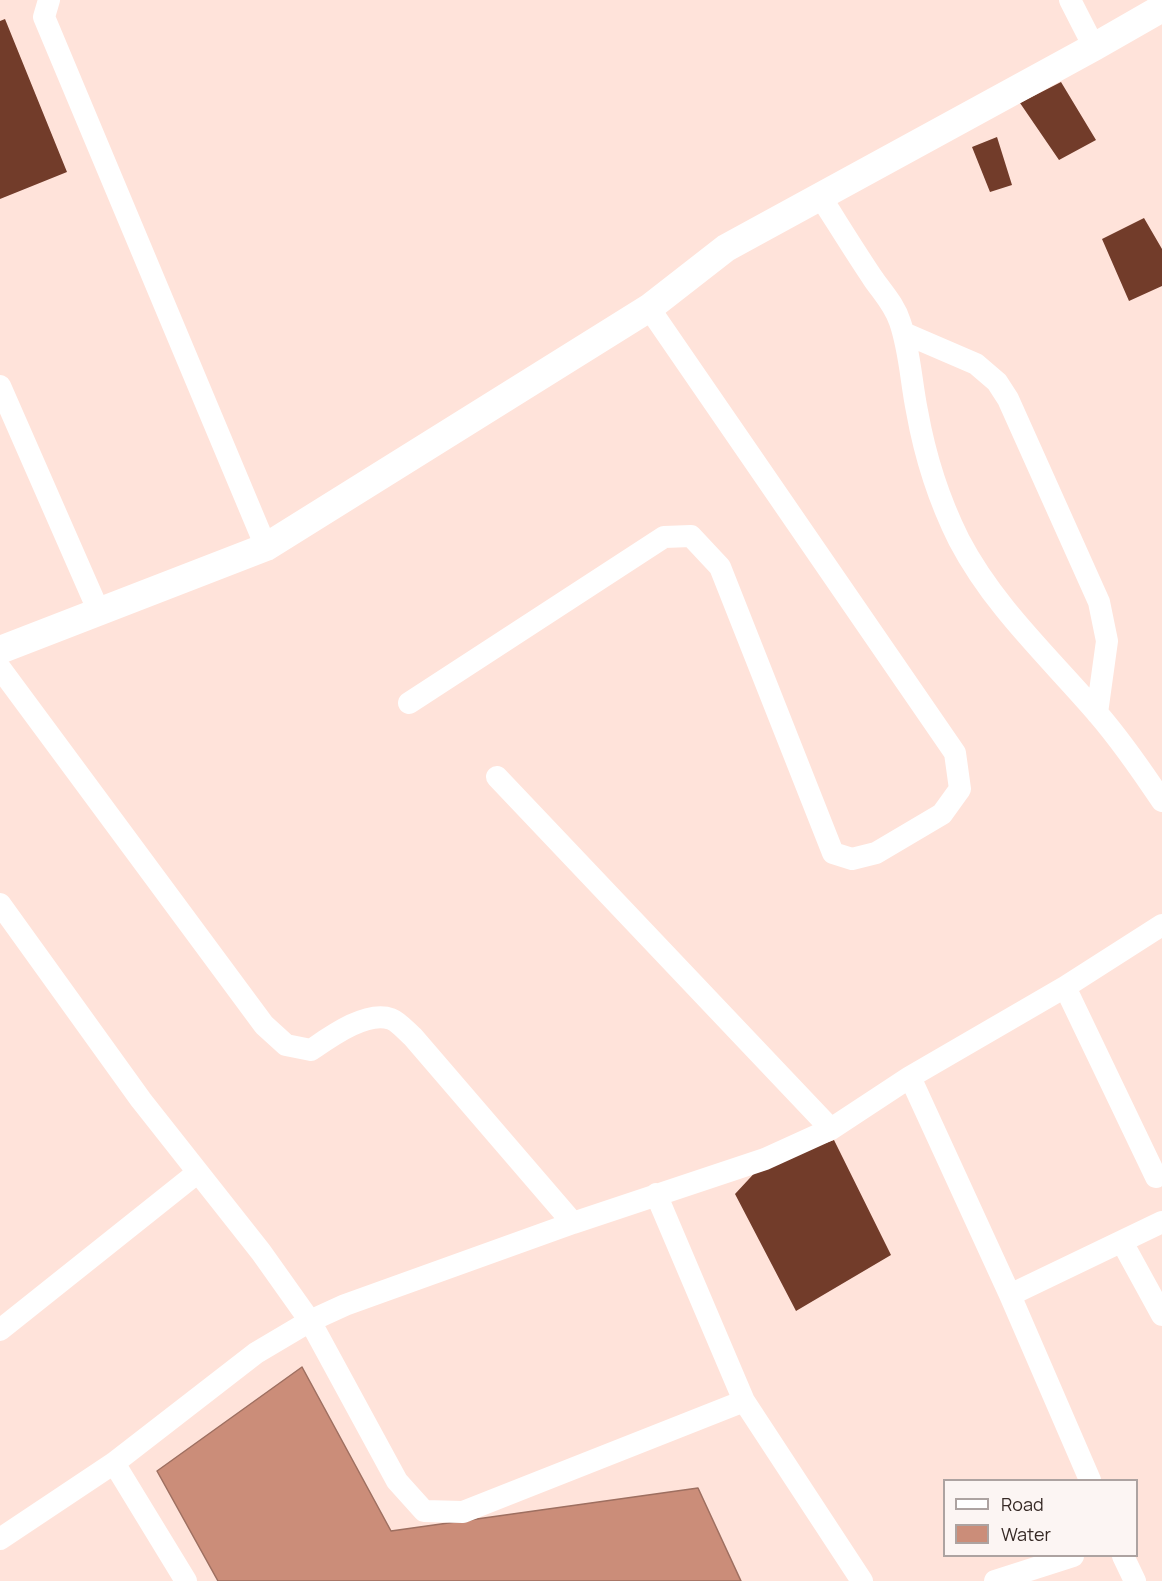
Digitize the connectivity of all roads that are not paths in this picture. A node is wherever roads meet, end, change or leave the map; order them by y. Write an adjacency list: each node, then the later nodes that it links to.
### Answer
1 (49, 0): 9 (street)
2 (1070, 0): 4 (street)
3 (1162, 8): 4 (street)
4 (1094, 47): 5 (street)
5 (820, 196): 6 (street); 7 (street)
6 (649, 308): 9 (street); 13 (street)
7 (904, 333): 14 (street); 14 (street)
8 (0, 386): 10 (street)
9 (266, 547): 10 (street)
10 (99, 612): 11 (street)
11 (0, 650)
12 (0, 668): 26 (street)
13 (409, 702)
14 (1097, 713): 16 (street)
15 (497, 777): 21 (street)
16 (1162, 801)
17 (0, 904): 22 (street)
18 (1162, 925): 19 (street)
19 (1065, 987): 20 (street); 23 (street)
20 (910, 1077): 21 (street); 28 (street)
21 (831, 1129): 24 (street)
22 (197, 1173): 30 (street); 31 (street)
23 (1156, 1177)
24 (656, 1194): 26 (street); 32 (street)
25 (1162, 1222): 27 (street)
26 (573, 1223): 30 (street)
27 (1122, 1242): 28 (street); 29 (street)
28 (1010, 1295): 34 (street)
29 (1162, 1315)
30 (310, 1321): 32 (street); 33 (street)
31 (0, 1330)
32 (744, 1401): 39 (street)
33 (114, 1463): 35 (street); 38 (street)
34 (1090, 1479)
35 (0, 1539)
36 (1070, 1557): 40 (street)
37 (1123, 1557): 41 (street)
38 (186, 1581)
39 (862, 1581)
40 (995, 1581)
41 (1135, 1581)

